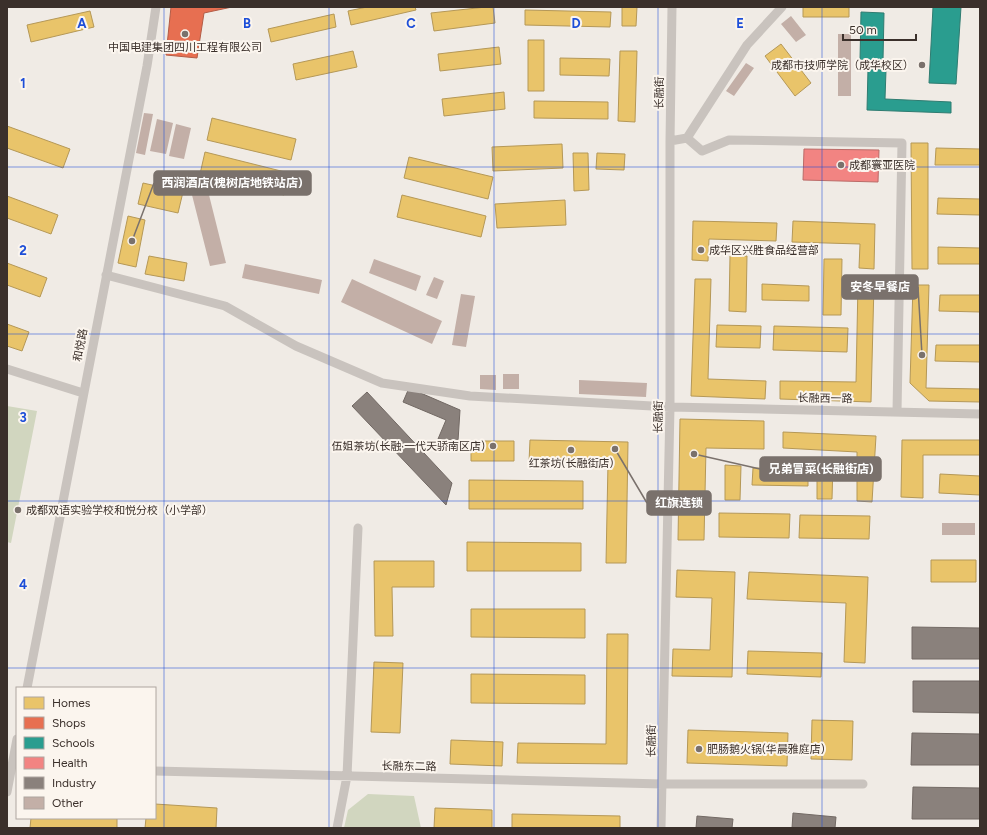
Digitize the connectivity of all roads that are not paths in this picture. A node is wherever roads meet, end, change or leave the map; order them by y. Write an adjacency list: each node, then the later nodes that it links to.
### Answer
1 (156, 7): 6 (street, 和悦路)
2 (672, 7): 5 (street, 长融街)
3 (782, 7): 4 (street)
4 (687, 138): 5 (street); 10 (street)
5 (670, 141): 9 (street, 长融街)
6 (106, 275): 8 (street, 和悦路); 9 (street, 长融西一路)
7 (7, 369): 8 (street)
8 (83, 393): 13 (street, 和悦路)
9 (670, 407): 10 (street, 长融西一路); 18 (street, 长融街)
10 (897, 412): 11 (street, 长融西一路)
11 (980, 414)
12 (358, 528): 17 (street)
13 (27, 687)
14 (16, 744): 15 (street)
15 (12, 766): 20 (street)
16 (156, 771): 17 (street, 长融东二路)
17 (347, 776): 18 (street, 长融东二路); 21 (street)
18 (662, 784): 19 (street, 长融东二路); 22 (street, 长融街)
19 (863, 784)
20 (7, 792)
21 (336, 828)
22 (661, 828)

